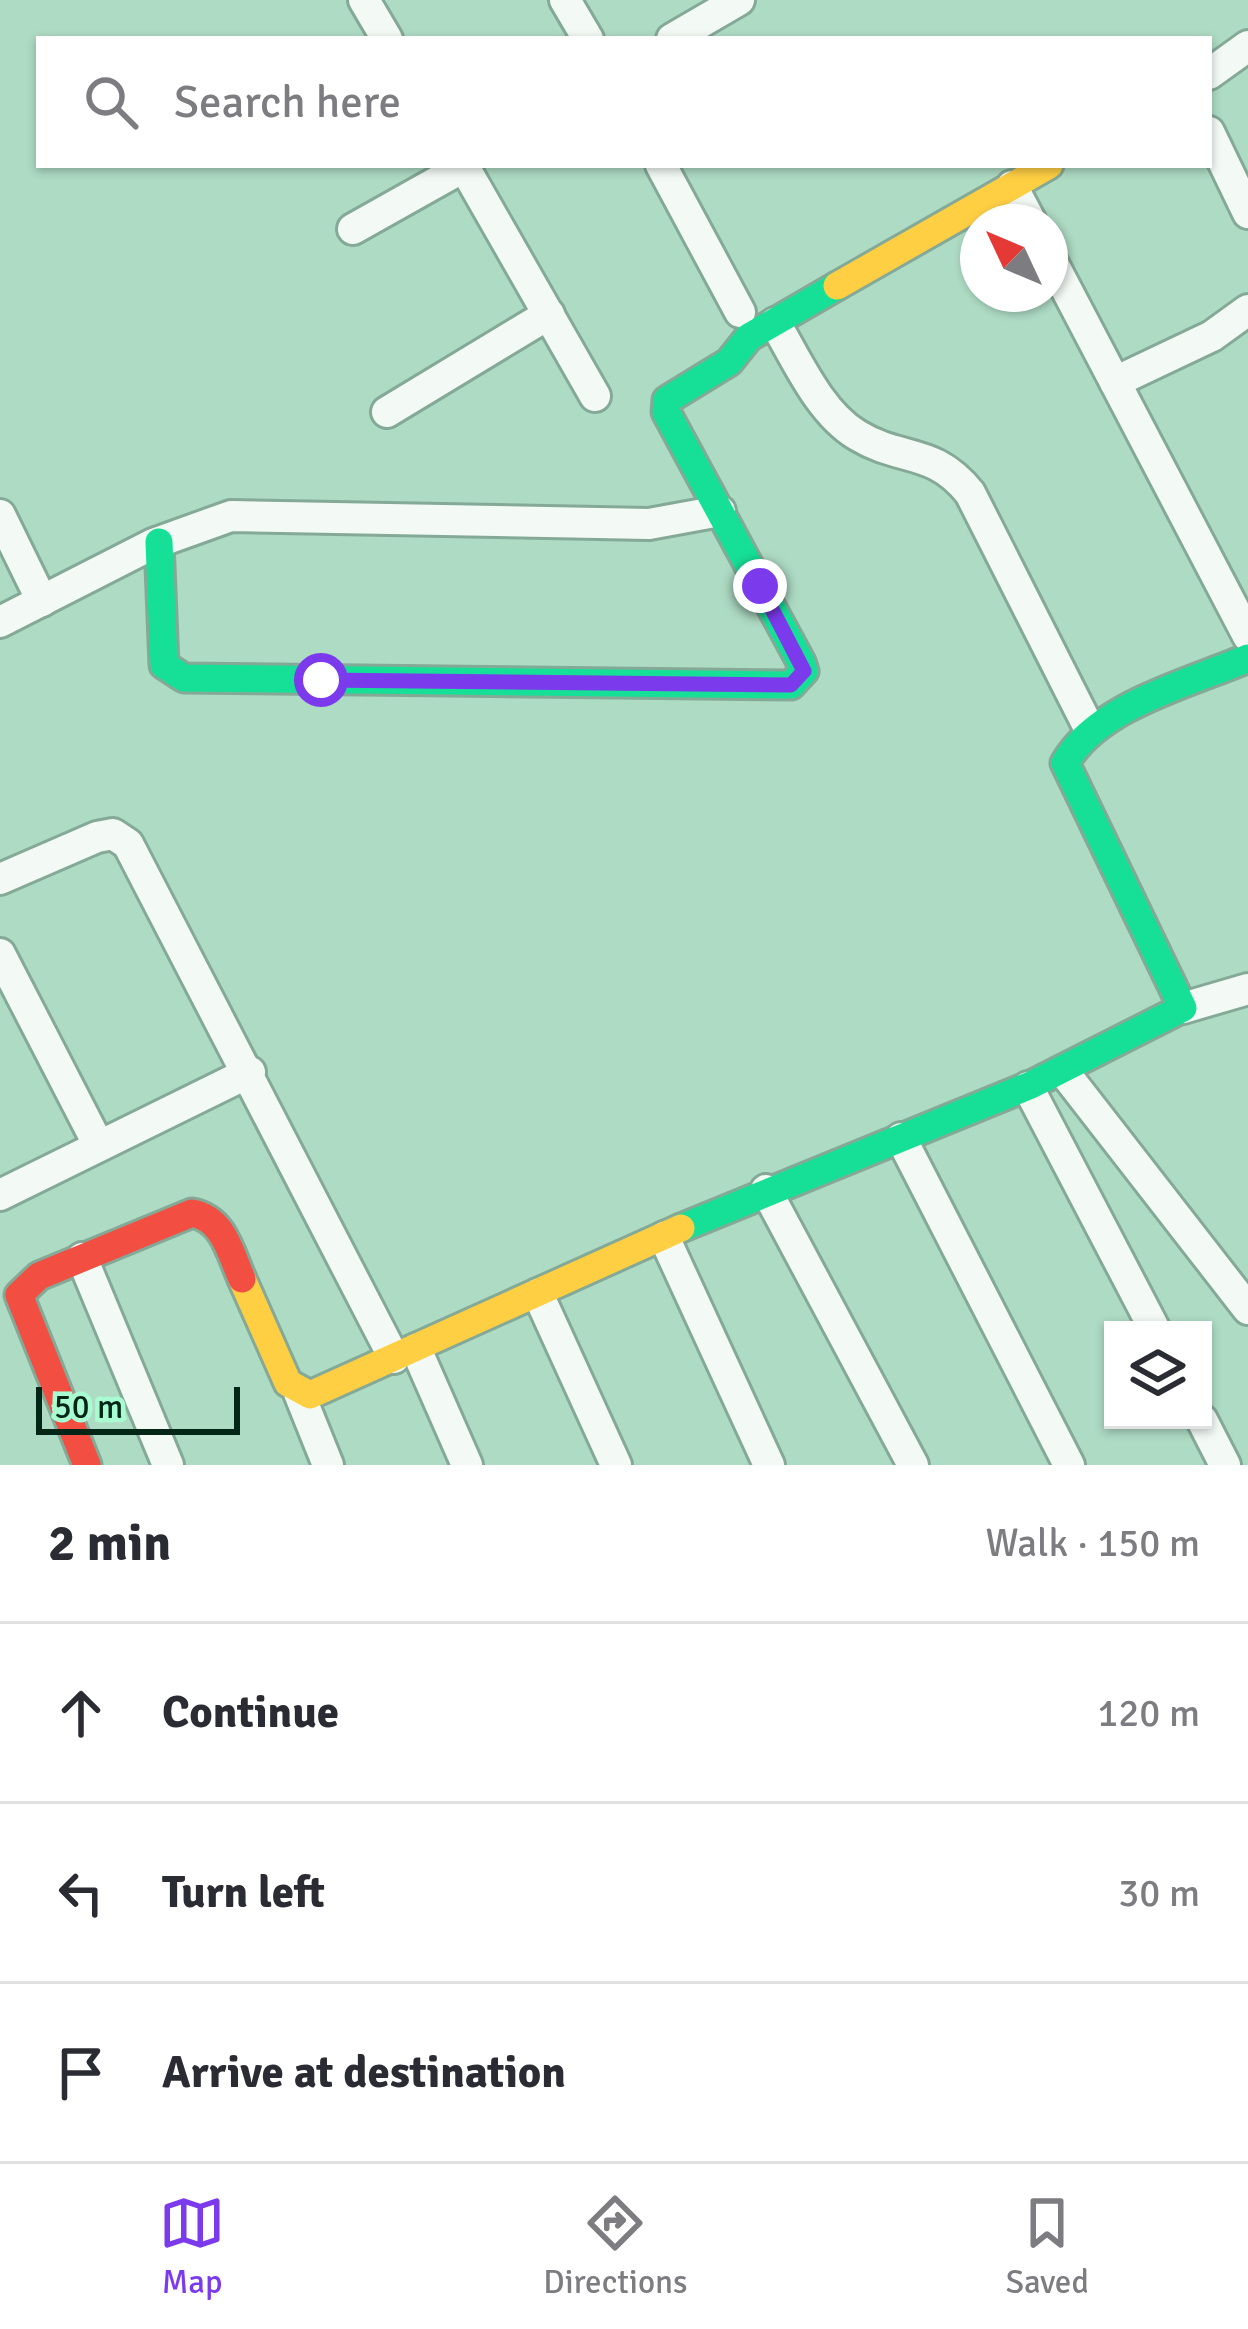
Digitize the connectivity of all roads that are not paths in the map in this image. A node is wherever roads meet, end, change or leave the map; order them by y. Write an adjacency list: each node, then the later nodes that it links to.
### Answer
1 (364, 0): 4 (street)
2 (565, 0): 5 (street)
3 (739, 0): 6 (street)
4 (385, 36)
5 (587, 36)
6 (677, 36)
7 (1248, 46): 8 (street)
8 (1212, 72)
9 (1212, 138): 16 (street)
10 (460, 168): 17 (street)
11 (465, 168): 21 (street)
12 (663, 168): 20 (street)
13 (1044, 168): 14 (street)
14 (1012, 186): 15 (street); 22 (street)
15 (1022, 204)
16 (1248, 212)
17 (353, 229)
18 (1068, 292): 23 (street)
19 (1248, 310): 23 (street)
20 (740, 312)
21 (549, 314): 24 (street); 25 (street)
22 (775, 323): 26 (street); 33 (street)
23 (1115, 382): 31 (street)
24 (595, 395)
25 (387, 412)
26 (720, 512): 28 (street); 28 (street)
27 (0, 515): 29 (street)
28 (159, 542): 29 (street)
29 (42, 601): 30 (street)
30 (0, 622)
31 (1248, 636)
32 (1248, 658): 33 (street)
33 (1090, 730): 37 (street)
34 (0, 879): 39 (street)
35 (0, 955): 42 (street)
36 (1248, 989): 37 (street)
37 (1183, 1008): 38 (street)
38 (1063, 1071): 40 (street); 48 (street)
39 (250, 1072): 42 (street); 50 (street)
40 (1028, 1087): 41 (street); 49 (street)
41 (901, 1138): 43 (street); 60 (street)
42 (99, 1146): 44 (street)
43 (766, 1190): 45 (street); 59 (street)
44 (0, 1195)
45 (664, 1237): 47 (street); 58 (street)
46 (82, 1258): 51 (street); 53 (street); 54 (street)
47 (538, 1294): 50 (street); 57 (street)
48 (1248, 1309)
49 (1150, 1321)
50 (405, 1354): 51 (street); 56 (street)
51 (299, 1394): 55 (street)
52 (1207, 1429): 61 (street)
53 (87, 1465)
54 (168, 1465)
55 (328, 1465)
56 (467, 1465)
57 (616, 1465)
58 (769, 1465)
59 (913, 1465)
60 (1069, 1465)
61 (1226, 1465)

